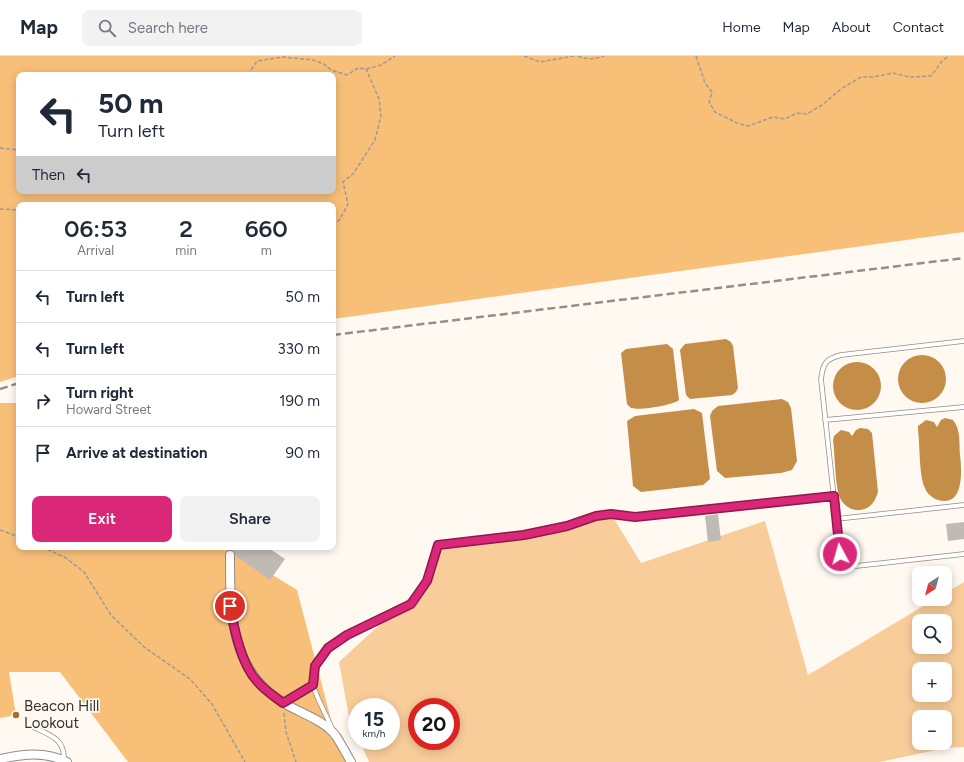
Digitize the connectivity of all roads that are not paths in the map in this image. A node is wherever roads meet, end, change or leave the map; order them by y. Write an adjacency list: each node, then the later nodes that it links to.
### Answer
1 (964, 341): 3 (lane)
2 (964, 406): 3 (lane)
3 (825, 420): 4 (lane)
4 (834, 496): 6 (lane); 9 (lane)
5 (964, 505): 6 (lane)
6 (836, 519): 7 (lane)
7 (964, 554)
8 (230, 555): 10 (street)
9 (313, 685): 10 (lane); 12 (lane)
10 (283, 703): 12 (street)
11 (33, 727): 14 (lane)
12 (335, 735): 15 (street)
13 (0, 759): 14 (street)
14 (65, 761)
15 (351, 762)

